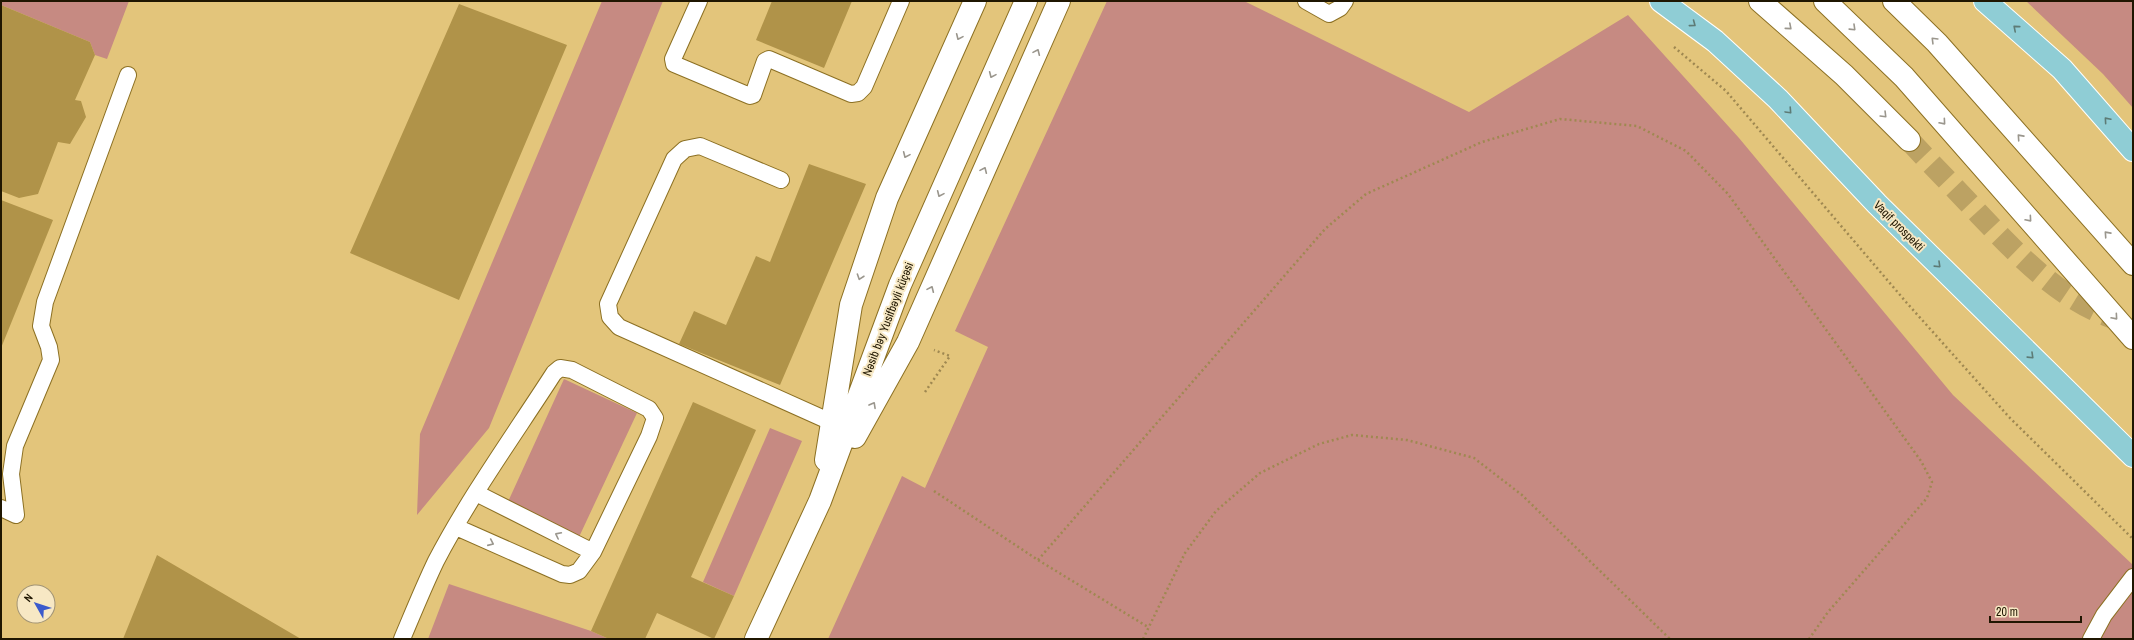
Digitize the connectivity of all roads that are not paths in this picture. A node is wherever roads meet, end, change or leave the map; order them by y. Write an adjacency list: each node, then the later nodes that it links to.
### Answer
1 (699, 1): 2 (lane)
2 (901, 1)
3 (975, 1): 19 (main road, one-way to 19)
4 (1026, 1): 22 (main road, Nəsib bəy Yusifbəyli küçəsi, one-way to 22)
5 (1059, 1): 22 (main road, one-way to 5)
6 (1306, 1): 7 (lane)
7 (1345, 1)
8 (1661, 1): 20 (main road, Vaqif prospekti, one-way to 20)
9 (1760, 1): 14 (main road, one-way to 14)
10 (1825, 1): 18 (main road, one-way to 18)
11 (1894, 1): 17 (main road, one-way to 11)
12 (1985, 1): 15 (main road, one-way to 12)
13 (128, 75): 23 (lane)
14 (1909, 140)
15 (2133, 150)
16 (781, 180): 19 (lane)
17 (2133, 264)
18 (2133, 338)
19 (831, 422): 22 (main road)
20 (2133, 456)
21 (476, 493): 24 (lane); 25 (lane, one-way to 21); 25 (lane)
22 (820, 501): 28 (main road, Nəsib bəy Yusifbəyli küçəsi)
23 (1, 508)
24 (456, 527): 25 (lane, one-way to 25); 27 (lane)
25 (593, 552)
26 (2133, 577): 29 (lane)
27 (402, 639)
28 (756, 639)
29 (2091, 639)

